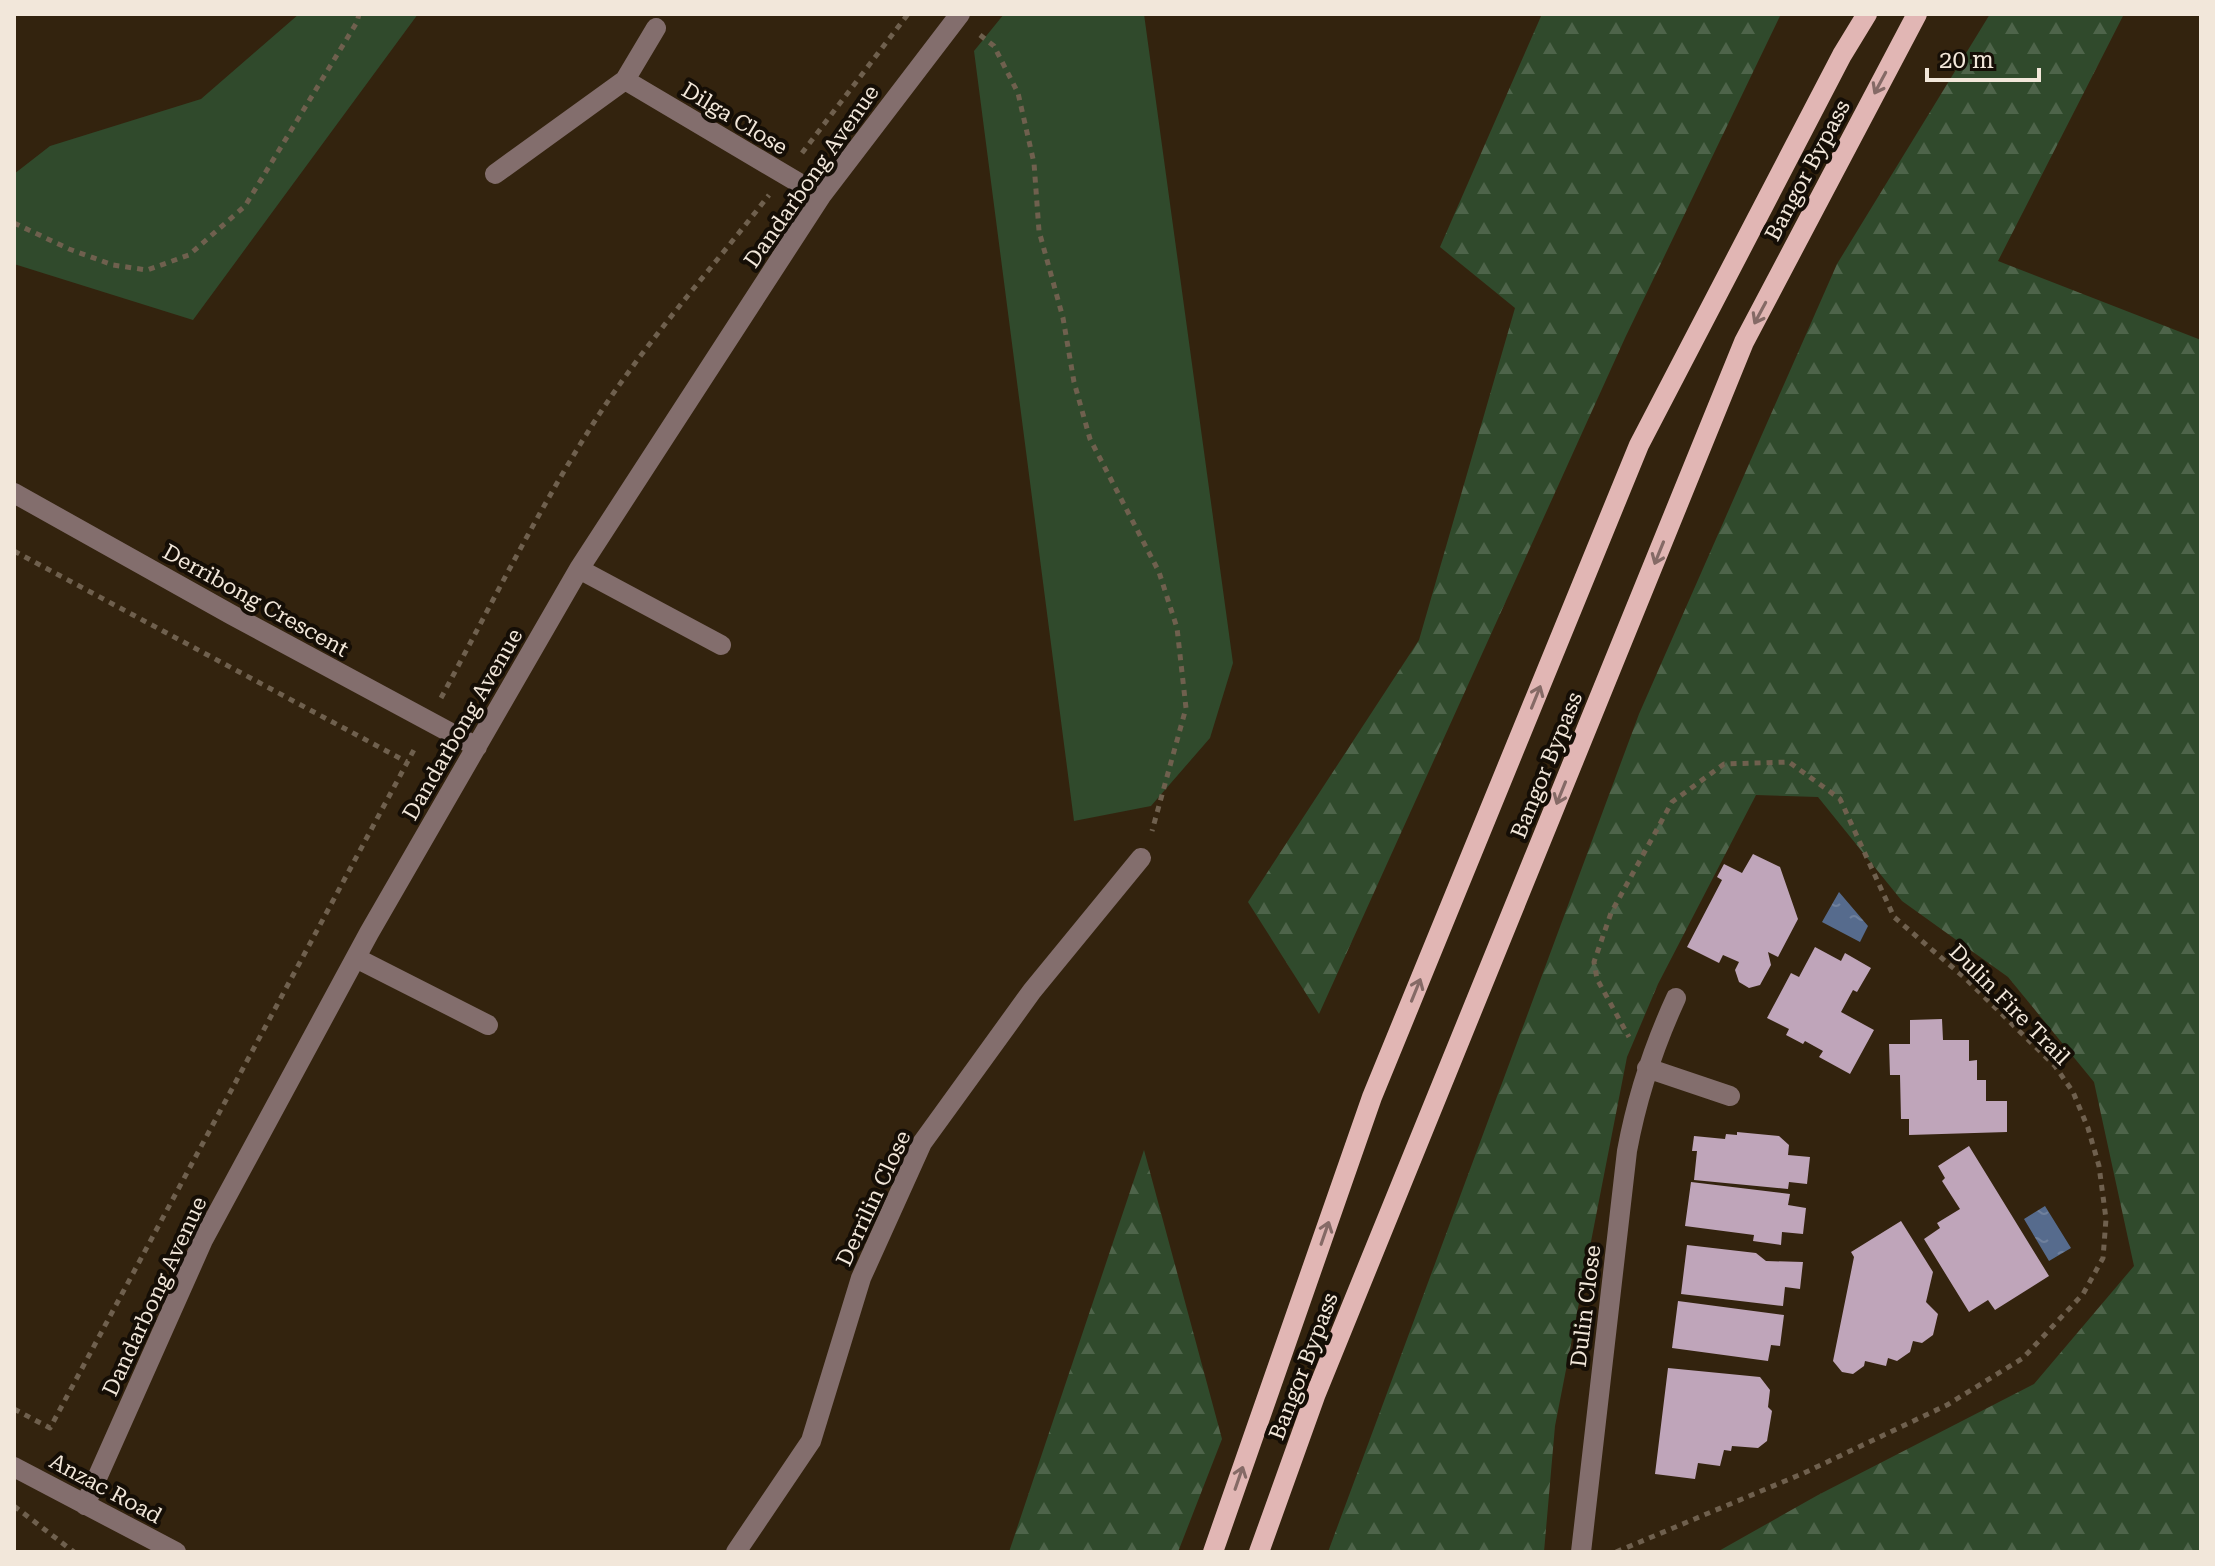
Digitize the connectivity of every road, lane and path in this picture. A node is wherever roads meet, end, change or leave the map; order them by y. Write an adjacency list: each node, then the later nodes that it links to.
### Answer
1 (359, 14): 9 (path)
2 (1867, 14): 28 (main road, Bangor Bypass, one-way to 2)
3 (1917, 14): 29 (main road, Bangor Bypass, one-way to 29)
4 (958, 16): 8 (street, Dandarbong Avenue); 16 (path)
5 (656, 28): 6 (street)
6 (625, 80): 7 (street); 8 (street, Dilga Close)
7 (495, 174)
8 (821, 196): 12 (street, Dandarbong Avenue)
9 (14, 223)
10 (14, 493): 14 (street, Derribong Crescent)
11 (14, 551): 15 (path)
12 (579, 569): 13 (street); 14 (street, Dandarbong Avenue)
13 (721, 645)
14 (477, 747): 17 (street, Dandarbong Avenue)
15 (407, 762)
16 (1141, 858): 27 (street, Derrilin Close)
17 (356, 958): 19 (street); 23 (street, Dandarbong Avenue)
18 (1676, 998): 20 (street, Dulin Close)
19 (488, 1025)
20 (1647, 1068): 21 (street); 30 (street, Dulin Close); 31 (path, Dulin Fire Trail)
21 (1730, 1096)
22 (14, 1467): 23 (street, Anzac Road)
23 (85, 1505): 25 (street, Anzac Road)
24 (14, 1506): 26 (path)
25 (163, 1549)
26 (74, 1552)
27 (736, 1552)
28 (1213, 1552)
29 (1259, 1552)
30 (1581, 1552)
31 (1616, 1552)

